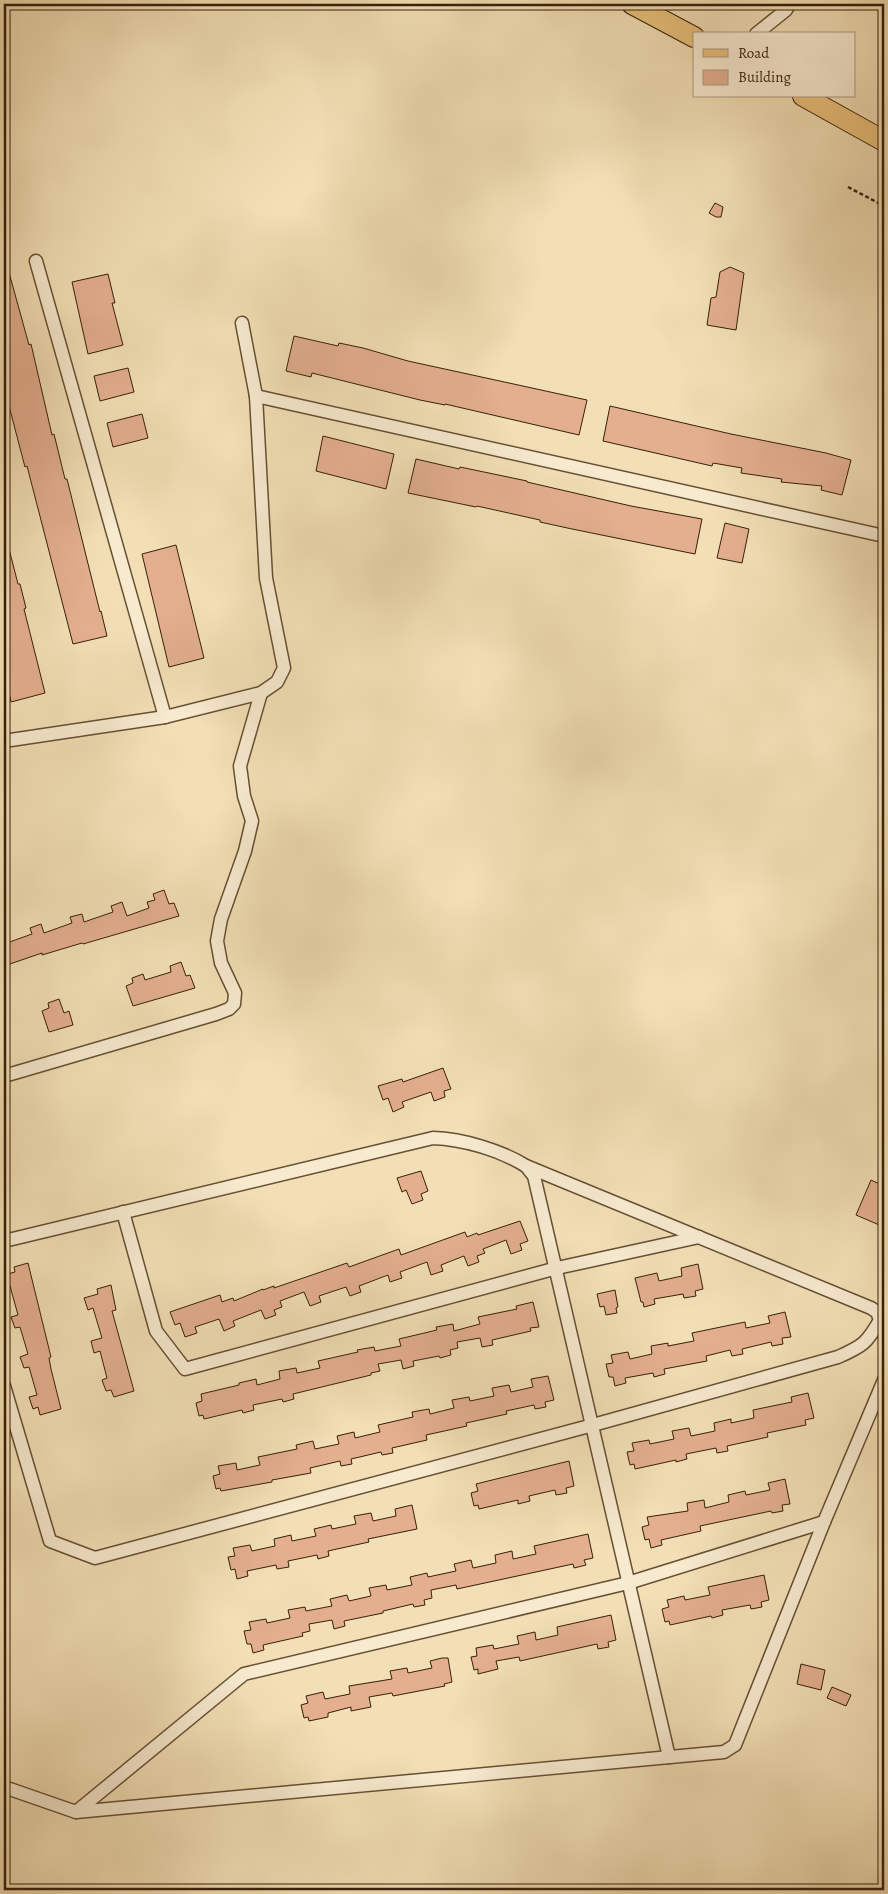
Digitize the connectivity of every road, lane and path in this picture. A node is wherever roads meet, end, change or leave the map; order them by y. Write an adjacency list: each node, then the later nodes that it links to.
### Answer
1 (632, 4): 4 (main road)
2 (790, 4): 3 (street)
3 (758, 32)
4 (693, 36)
5 (807, 98): 6 (main road)
6 (884, 141)
7 (848, 187): 8 (path)
8 (884, 206)
9 (36, 261): 14 (street)
10 (242, 323): 11 (street)
11 (256, 396): 12 (street); 13 (street)
12 (884, 536)
13 (261, 692): 14 (street); 16 (street)
14 (165, 717): 15 (street)
15 (4, 741)
16 (4, 1076)
17 (526, 1166): 18 (street); 19 (street); 21 (street)
18 (123, 1212): 20 (street); 21 (street)
19 (699, 1237): 21 (street); 24 (street)
20 (4, 1241)
21 (557, 1268): 24 (street)
22 (884, 1380): 25 (street)
23 (4, 1386): 24 (street)
24 (593, 1424): 26 (street)
25 (824, 1522): 26 (street); 27 (street)
26 (628, 1583): 27 (street); 29 (street)
27 (670, 1757): 29 (street)
28 (4, 1787): 29 (street)
29 (76, 1812)

